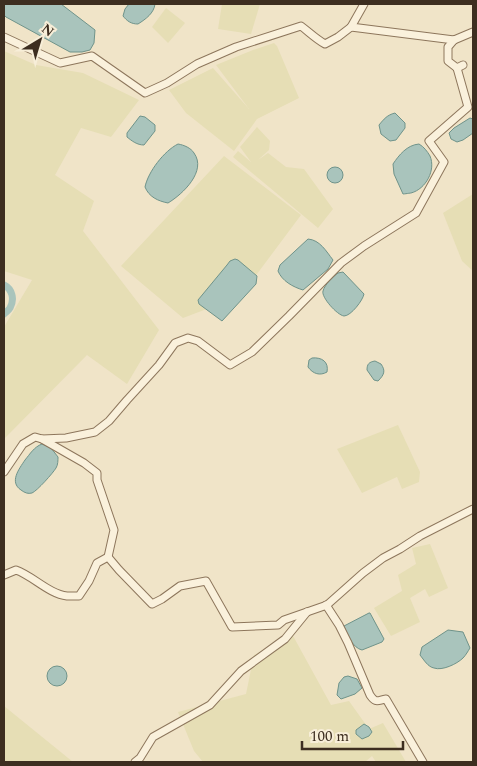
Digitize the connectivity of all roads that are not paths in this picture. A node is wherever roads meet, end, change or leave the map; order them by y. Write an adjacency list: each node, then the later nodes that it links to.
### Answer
1 (364, 4): 2 (street)
2 (351, 27): 4 (street); 5 (street)
3 (473, 32): 5 (street)
4 (4, 37)
5 (454, 40): 6 (street)
6 (42, 439): 7 (street); 9 (street)
7 (5, 468)
8 (473, 509): 11 (street)
9 (108, 557): 10 (street); 12 (street)
10 (4, 575)
11 (326, 606): 12 (street); 14 (street)
12 (309, 611): 13 (street)
13 (135, 762)
14 (423, 762)

